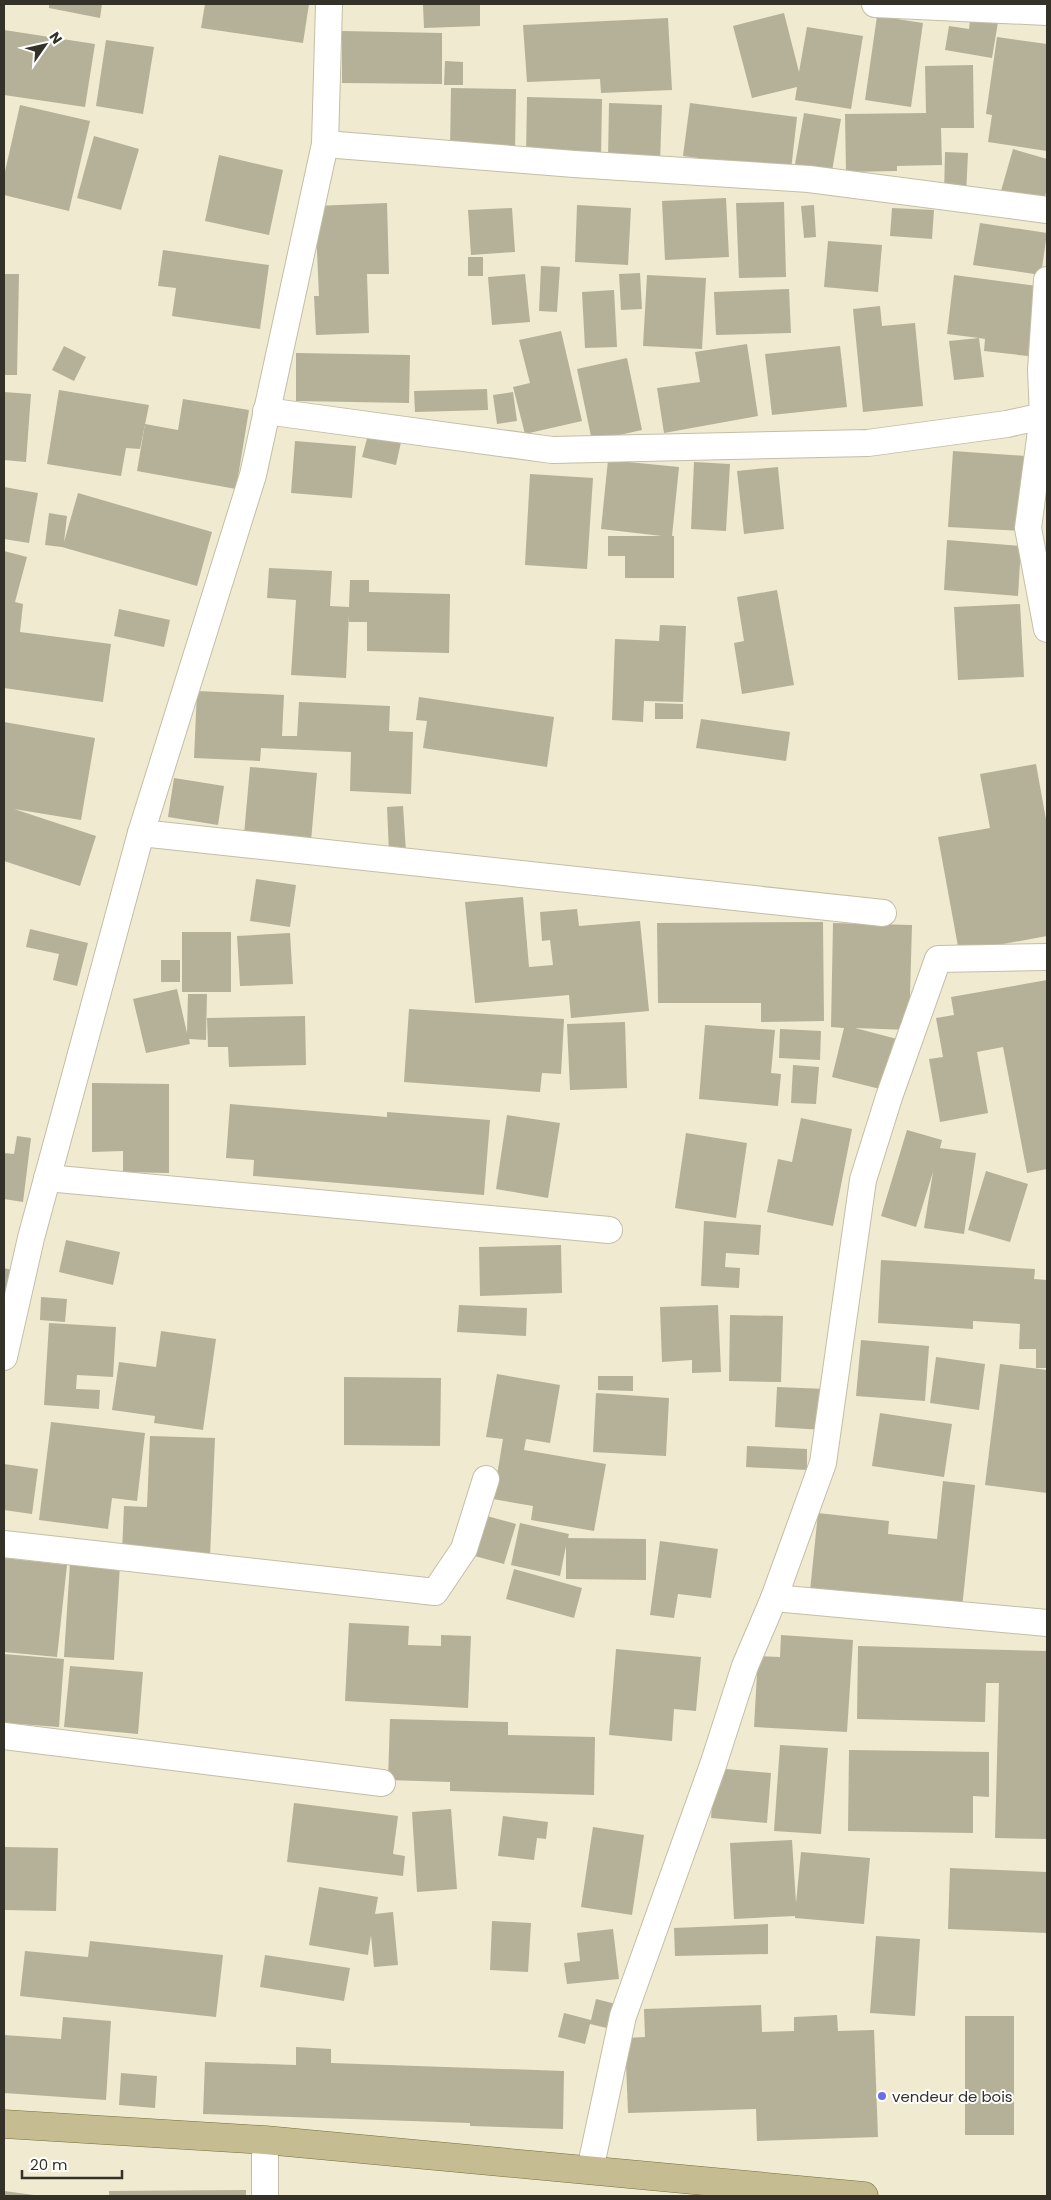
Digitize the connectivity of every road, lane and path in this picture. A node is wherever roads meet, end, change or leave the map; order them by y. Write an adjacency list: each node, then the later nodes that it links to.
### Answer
1 (329, 4): 4 (street)
2 (875, 4): 3 (street)
3 (1047, 12)
4 (325, 144): 5 (street); 7 (street)
5 (1047, 210)
6 (1047, 280): 8 (street)
7 (266, 411): 8 (street); 10 (street)
8 (1045, 416): 9 (street)
9 (1047, 629)
10 (141, 833): 11 (street); 13 (street)
11 (883, 913)
12 (1047, 957): 18 (street)
13 (48, 1178): 14 (street); 15 (street)
14 (609, 1230)
15 (4, 1357)
16 (486, 1479): 17 (street)
17 (4, 1544)
18 (774, 1598): 19 (street); 24 (street)
19 (1047, 1623)
20 (4, 1736): 21 (street)
21 (382, 1783)
22 (4, 2124): 23 (main road)
23 (265, 2140): 24 (main road); 25 (street)
24 (590, 2170): 26 (main road)
25 (265, 2196)
26 (864, 2196)

